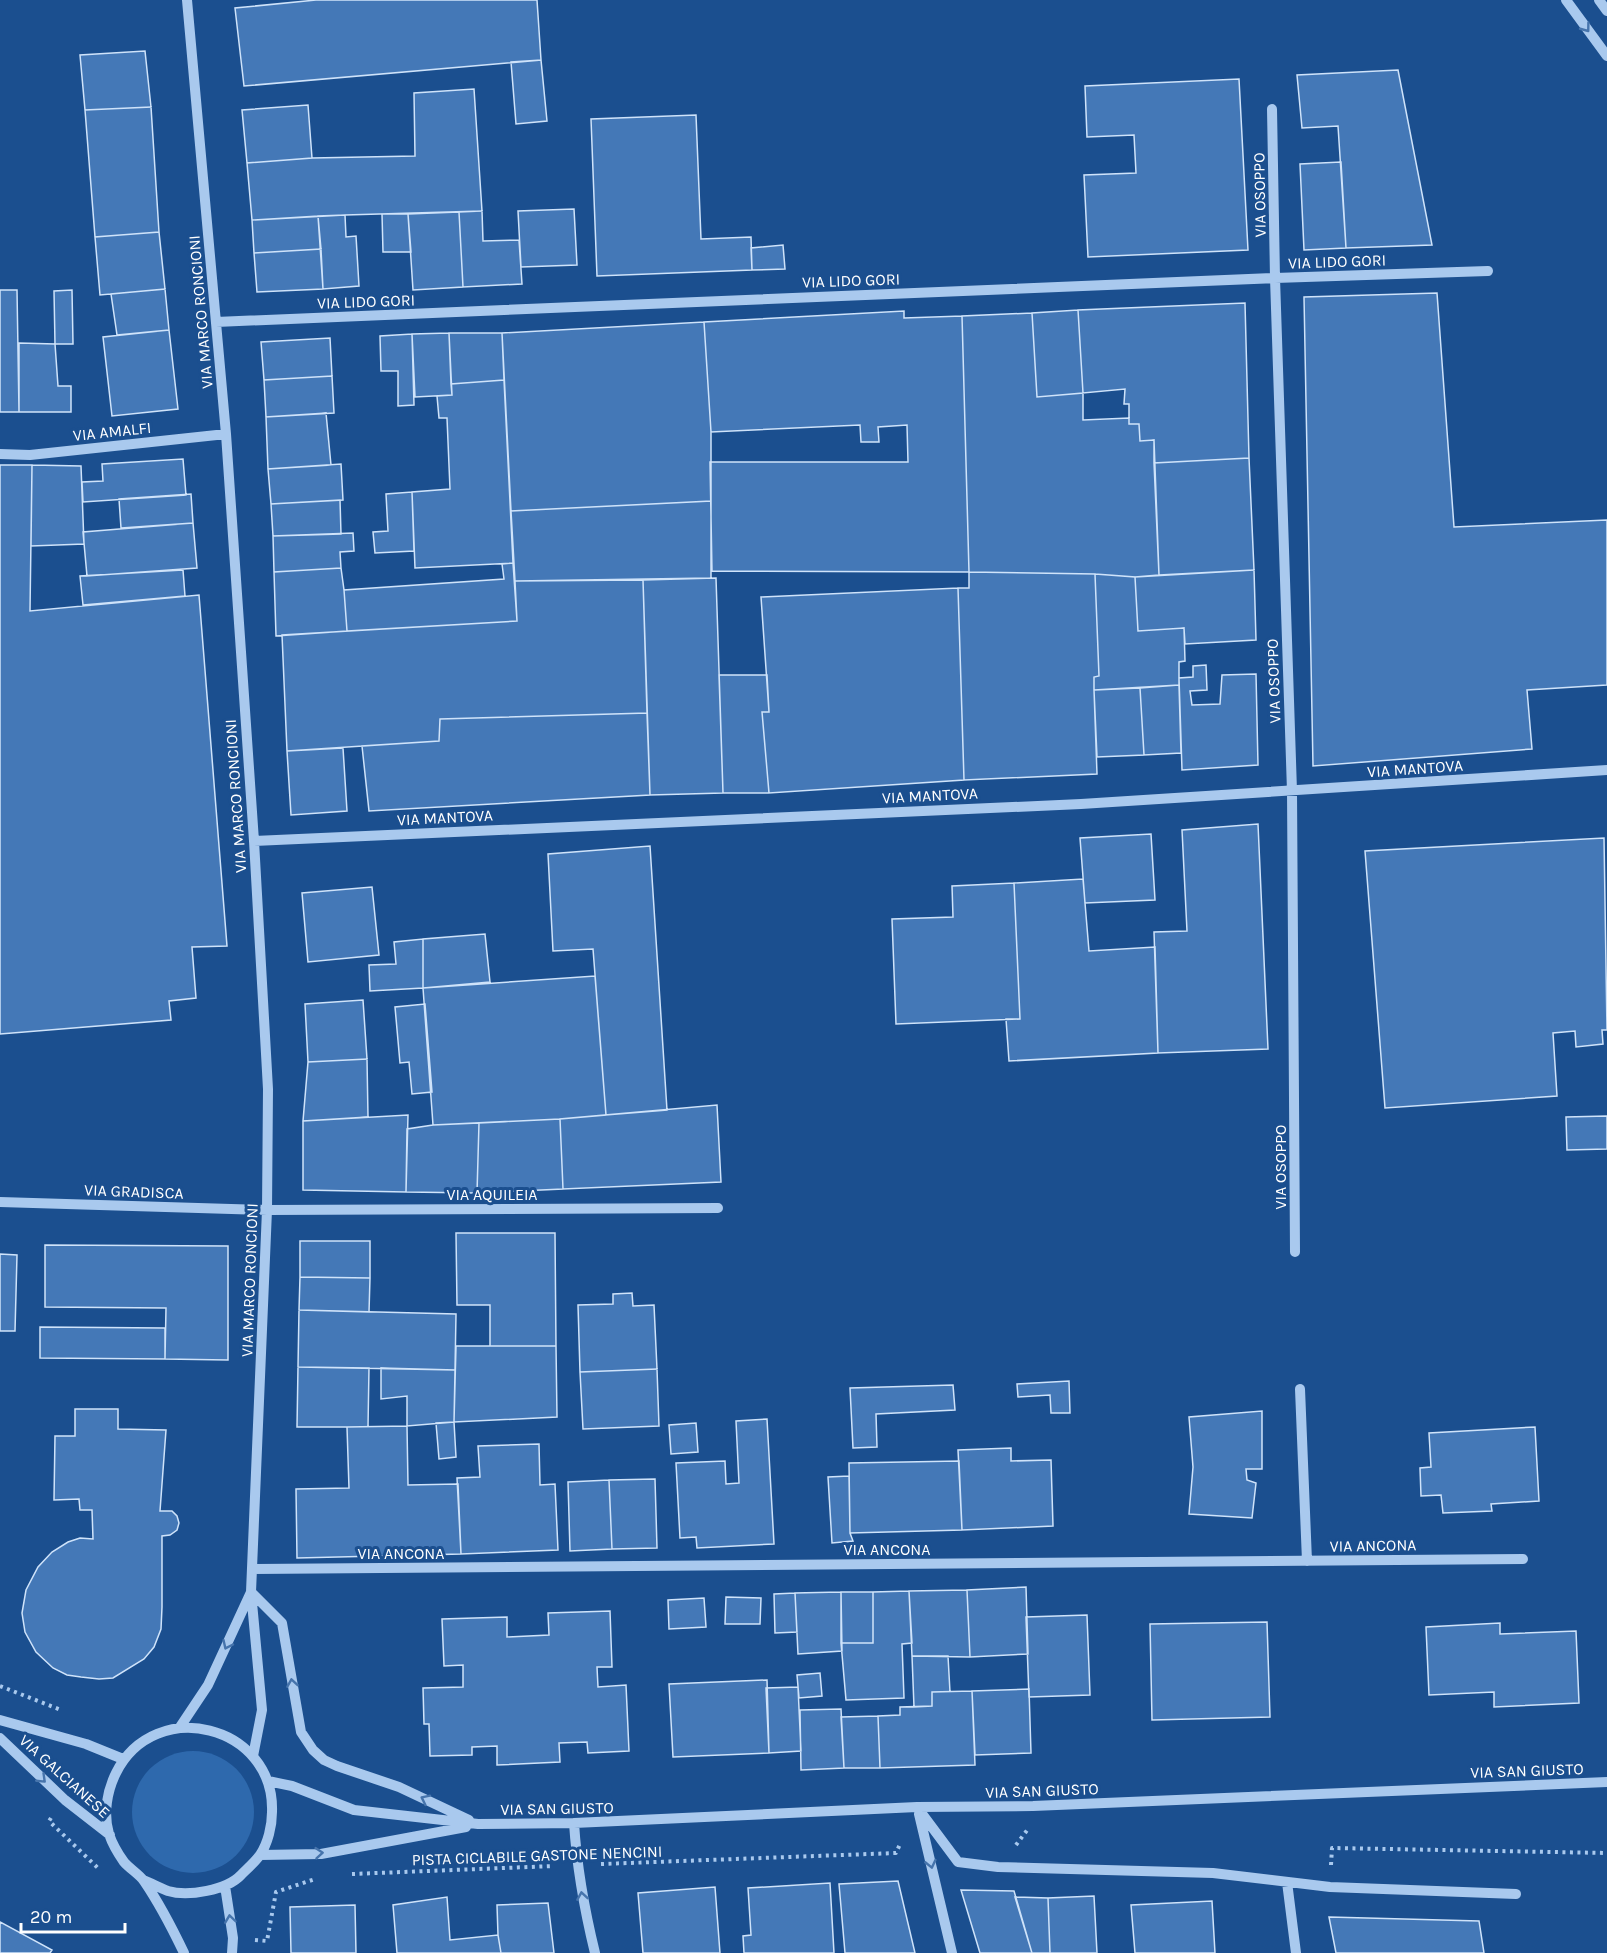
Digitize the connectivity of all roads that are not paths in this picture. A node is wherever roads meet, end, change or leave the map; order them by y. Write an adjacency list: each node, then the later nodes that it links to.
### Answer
1 (187, 0): 9 (street, VIA MARCO RONCIONI)
2 (1566, 0): 5 (street, one-way to 5)
3 (1599, 0): 4 (street)
4 (1607, 11)
5 (1607, 56)
6 (1272, 109): 8 (street, VIA OSOPPO)
7 (1488, 272): 8 (street, VIA LIDO GORI)
8 (1275, 278): 9 (street, VIA LIDO GORI); 13 (street, VIA OSOPPO)
9 (216, 322): 10 (street, VIA MARCO RONCIONI)
10 (226, 434): 11 (street, VIA AMALFI); 14 (street, VIA MARCO RONCIONI)
11 (0, 454)
12 (1607, 770): 13 (street, VIA MANTOVA)
13 (1292, 791): 14 (street, VIA MANTOVA); 18 (street, VIA OSOPPO)
14 (254, 841): 17 (street, VIA MARCO RONCIONI)
15 (0, 1202): 17 (street, VIA GRADISCA)
16 (718, 1208): 17 (street, VIA AQUILEIA)
17 (267, 1210): 22 (street, VIA MARCO RONCIONI)
18 (1295, 1252)
19 (1300, 1389): 21 (street)
20 (1523, 1559): 21 (street, VIA ANCONA)
21 (1307, 1561): 22 (street, VIA ANCONA)
22 (252, 1569): 23 (street, VIA MARCO RONCIONI)
23 (251, 1592): 25 (street, VIA MARCO RONCIONI, one-way to 25); 27 (street, VIA MARCO RONCIONI); 33 (street, one-way to 23)
24 (0, 1720): 28 (street, VIA GALCIANESE)
25 (180, 1727): 27 (street, VIA GALCIANESE); 28 (street, VIA GALCIANESE)
26 (0, 1738): 34 (street, VIA GALCIANESE, one-way to 34)
27 (253, 1756): 29 (street, VIA GALCIANESE)
28 (123, 1759): 34 (street, VIA GALCIANESE)
29 (268, 1781): 33 (street, VIA SAN GIUSTO); 35 (street, VIA GALCIANESE)
30 (1607, 1782): 31 (street, VIA SAN GIUSTO)
31 (917, 1807): 32 (street, VIA SAN GIUSTO); 37 (street); 43 (street, one-way to 43)
32 (574, 1823): 33 (street, VIA SAN GIUSTO); 42 (street, one-way to 32)
33 (478, 1824): 35 (street, VIA SAN GIUSTO, one-way to 33)
34 (110, 1835): 36 (street, VIA GALCIANESE)
35 (260, 1855): 38 (street, VIA GALCIANESE)
36 (143, 1880): 38 (street, VIA GALCIANESE); 40 (street, VIA GALCIANESE)
37 (1287, 1882): 39 (street); 44 (street)
38 (225, 1886): 41 (street, one-way to 38)
39 (1516, 1894)
40 (184, 1953)
41 (232, 1953)
42 (595, 1953)
43 (952, 1953)
44 (1296, 1953)

